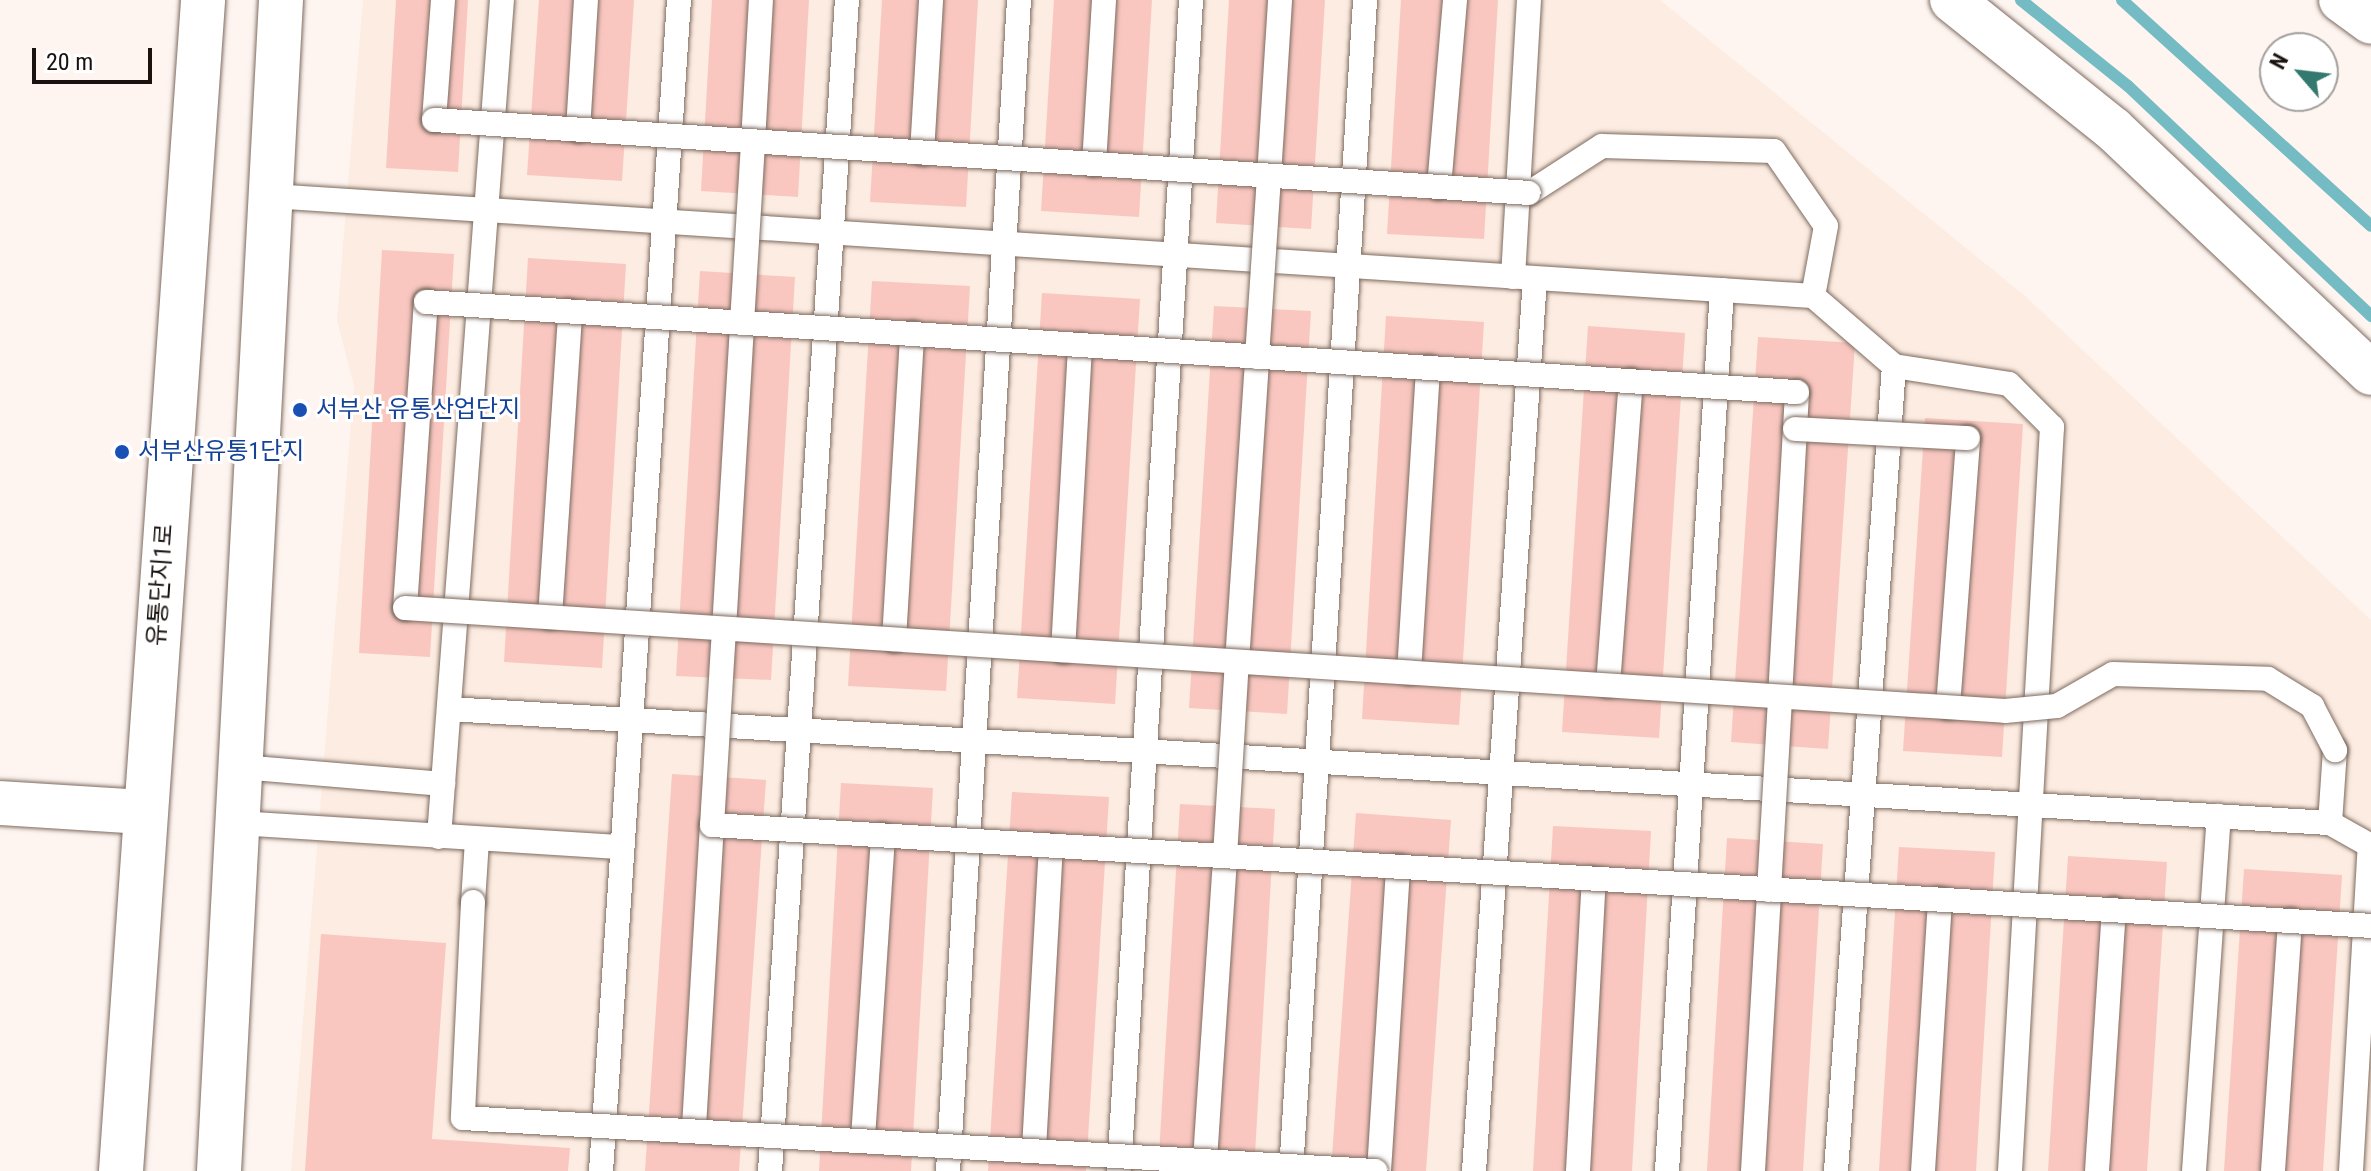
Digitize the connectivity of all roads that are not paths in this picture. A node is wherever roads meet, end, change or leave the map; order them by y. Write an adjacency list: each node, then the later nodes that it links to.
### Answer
1 (203, 0): 66 (main road, 유통단지1로)
2 (281, 0): 24 (main road)
3 (443, 0): 18 (lane, bridge)
4 (502, 0): 25 (lane)
5 (586, 0): 18 (lane)
6 (679, 0): 26 (lane)
7 (761, 0): 19 (lane)
8 (847, 0): 27 (lane)
9 (931, 0): 20 (lane)
10 (1019, 0): 28 (lane)
11 (1104, 0): 21 (lane)
12 (1191, 0): 29 (lane)
13 (1280, 0): 22 (lane)
14 (1365, 0): 30 (lane)
15 (1455, 0): 23 (lane)
16 (1529, 0): 31 (lane)
17 (1952, 0): 41 (main road)
18 (578, 130): 19 (lane, bridge)
19 (753, 142): 20 (lane, bridge); 35 (lane, bridge)
20 (922, 153): 21 (lane, bridge)
21 (1094, 164): 22 (lane, bridge)
22 (1269, 176): 23 (lane, bridge); 38 (lane, bridge)
23 (1439, 187): 33 (lane, bridge)
24 (271, 196): 25 (lane); 59 (main road)
25 (486, 211): 26 (lane); 53 (lane)
26 (664, 222): 27 (lane); 54 (lane)
27 (831, 233): 28 (lane); 55 (lane)
28 (1005, 244): 29 (lane); 56 (lane)
29 (1175, 255): 30 (lane); 57 (lane)
30 (1348, 267): 31 (lane); 58 (lane)
31 (1524, 278): 32 (lane); 60 (lane)
32 (1722, 290): 33 (lane); 62 (lane)
33 (1813, 296): 39 (lane)
34 (570, 312): 35 (lane, bridge); 44 (lane); 44 (lane, bridge)
35 (742, 323): 36 (lane, bridge); 45 (lane)
36 (912, 334): 37 (lane, bridge); 46 (lane)
37 (1080, 345): 38 (lane, bridge); 47 (lane)
38 (1257, 357): 40 (lane, bridge); 48 (lane)
39 (1894, 366): 63 (lane); 65 (lane)
40 (1428, 368): 42 (lane, bridge); 49 (lane)
41 (2371, 373)
42 (1631, 381): 43 (lane, bridge); 50 (lane)
43 (1795, 429): 51 (lane); 52 (lane, bridge)
44 (550, 617): 45 (lane, bridge)
45 (724, 629): 46 (lane, bridge); 70 (lane, bridge)
46 (894, 640): 47 (lane, bridge)
47 (1063, 651): 48 (lane, bridge)
48 (1237, 662): 49 (lane, bridge); 77 (lane, bridge)
49 (1409, 672): 50 (lane, bridge)
50 (1608, 685): 51 (lane, bridge)
51 (1780, 697): 52 (lane, bridge); 80 (lane, bridge)
52 (1948, 707): 69 (lane, bridge)
53 (449, 709): 54 (lane); 61 (lane)
54 (631, 719): 55 (lane); 76 (lane)
55 (799, 730): 56 (lane); 92 (lane)
56 (974, 740): 57 (lane); 93 (lane)
57 (1145, 750): 58 (lane); 94 (lane)
58 (1317, 761): 60 (lane); 95 (lane)
59 (241, 767): 61 (lane); 68 (main road)
60 (1501, 772): 62 (lane); 97 (lane)
61 (443, 784): 72 (lane)
62 (1691, 784): 63 (lane); 99 (lane)
63 (1863, 794): 65 (lane); 101 (lane)
64 (0, 803): 66 (main road)
65 (2030, 804): 67 (lane); 103 (lane)
66 (145, 812): 89 (main road, 유통단지1로)
67 (2219, 816): 69 (lane); 105 (lane)
68 (238, 823): 72 (lane); 90 (main road)
69 (2330, 823): 75 (lane)
70 (712, 825): 71 (lane, bridge); 85 (lane)
71 (883, 836): 74 (lane, bridge); 86 (lane)
72 (439, 837): 73 (lane)
73 (477, 840): 76 (lane); 85 (lane, bridge)
74 (1051, 846): 77 (lane, bridge); 87 (lane)
75 (2370, 846): 107 (lane)
76 (622, 847): 91 (lane)
77 (1225, 856): 78 (lane, bridge); 88 (lane)
78 (1398, 867): 79 (lane, bridge); 96 (lane)
79 (1594, 879): 80 (lane, bridge); 98 (lane)
80 (1769, 890): 81 (lane, bridge); 100 (lane)
81 (1940, 900): 82 (lane, bridge); 102 (lane)
82 (2114, 910): 83 (lane, bridge); 104 (lane)
83 (2290, 921): 84 (lane, bridge); 106 (lane)
84 (2371, 926)
85 (694, 1127): 86 (lane, bridge)
86 (863, 1138): 87 (lane, bridge)
87 (1034, 1149): 88 (lane, bridge)
88 (1205, 1160): 96 (lane, bridge)
89 (121, 1171)
90 (219, 1171)
91 (601, 1171)
92 (770, 1171)
93 (948, 1171)
94 (1119, 1171)
95 (1291, 1171)
96 (1377, 1171)
97 (1474, 1171)
98 (1578, 1171)
99 (1667, 1171)
100 (1753, 1171)
101 (1836, 1171)
102 (1923, 1171)
103 (2010, 1171)
104 (2097, 1171)
105 (2194, 1171)
106 (2273, 1171)
107 (2351, 1171)

